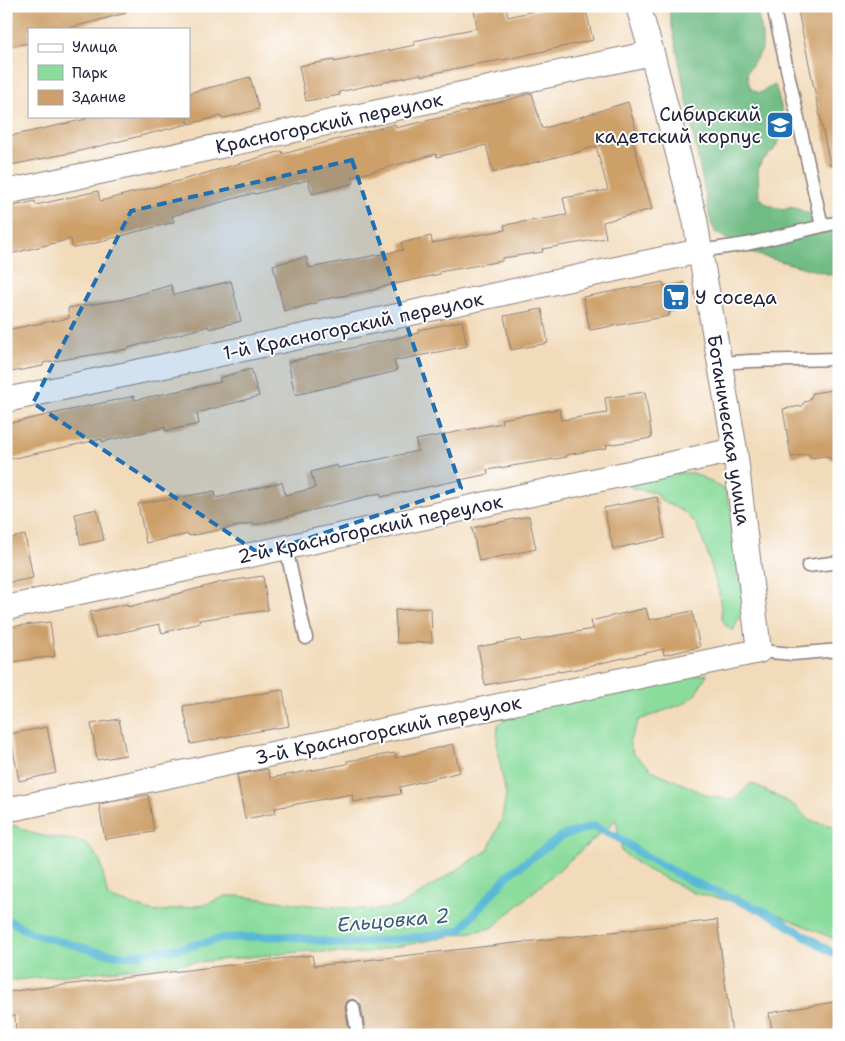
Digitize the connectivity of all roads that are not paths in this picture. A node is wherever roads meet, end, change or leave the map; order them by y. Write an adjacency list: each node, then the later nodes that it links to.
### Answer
1 (638, 6): 3 (street, Ботаническая улица)
2 (773, 6): 6 (lane)
3 (652, 53): 4 (street, Красногорский переулок); 7 (street, Ботаническая улица)
4 (6, 192)
5 (839, 222): 6 (lane)
6 (822, 226): 7 (lane)
7 (700, 251): 9 (street, Ботаническая улица); 10 (street, 1-й Красногорский переулок)
8 (839, 359): 9 (lane)
9 (720, 363): 11 (street, Ботаническая улица)
10 (6, 400)
11 (735, 450): 12 (street, 2-й Красногорский переулок); 18 (street, Ботаническая улица)
12 (286, 548): 15 (street, 2-й Красногорский переулок); 16 (lane)
13 (839, 562): 14 (lane)
14 (808, 566)
15 (6, 608)
16 (306, 638)
17 (839, 650): 18 (lane)
18 (759, 651): 19 (street, 3-й Красногорский переулок)
19 (16, 808)
20 (353, 1007): 21 (lane)
21 (358, 1035)

